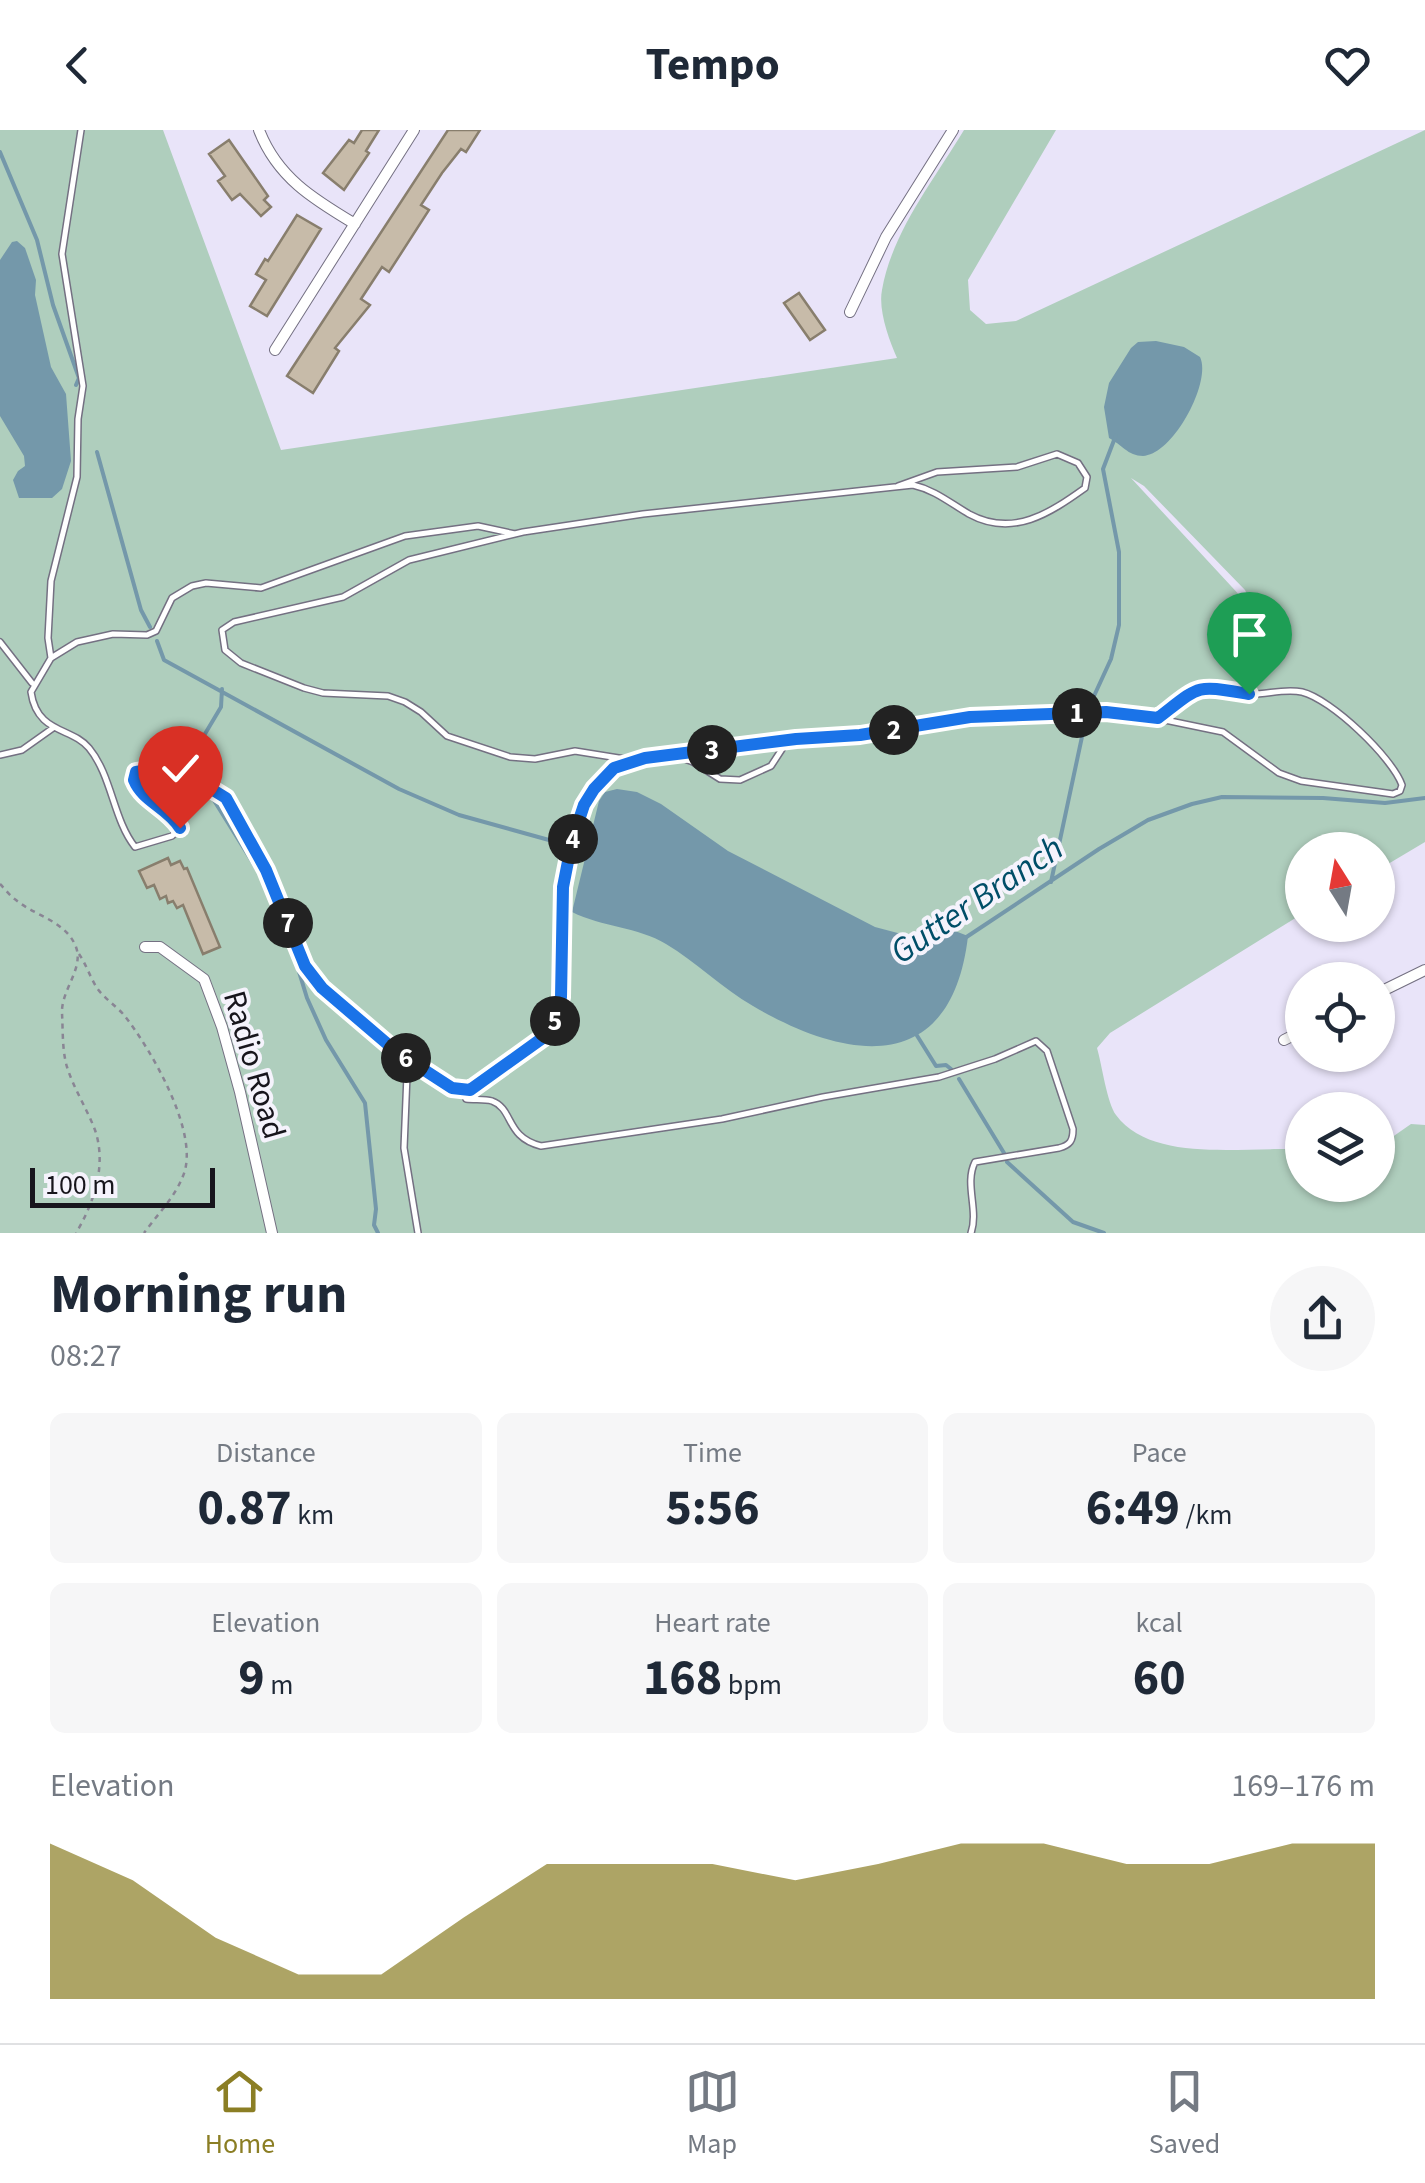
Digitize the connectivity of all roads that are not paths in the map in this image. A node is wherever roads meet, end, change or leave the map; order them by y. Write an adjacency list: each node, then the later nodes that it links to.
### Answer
1 (80, 130): 11 (lane)
2 (259, 130): 5 (street)
3 (414, 130): 5 (street)
4 (953, 130): 6 (street)
5 (355, 224): 7 (street)
6 (850, 312)
7 (275, 350)
8 (898, 486): 8 (lane); 9 (lane)
9 (514, 534): 11 (lane); 18 (lane)
10 (0, 642): 12 (lane)
11 (51, 658): 12 (lane)
12 (33, 684): 14 (lane)
13 (1158, 718): 13 (lane); 15 (lane)
14 (53, 728): 17 (lane); 22 (lane)
15 (792, 740): 16 (lane); 16 (lane)
16 (674, 755): 18 (lane)
17 (0, 756)
18 (634, 760): 23 (lane)
19 (145, 948): 24 (street, Radio Road)
20 (1425, 970): 21 (street)
21 (1395, 985)
22 (398, 1053): 23 (lane); 25 (lane)
23 (464, 1091): 26 (lane)
24 (272, 1233)
25 (418, 1233)
26 (971, 1233)

